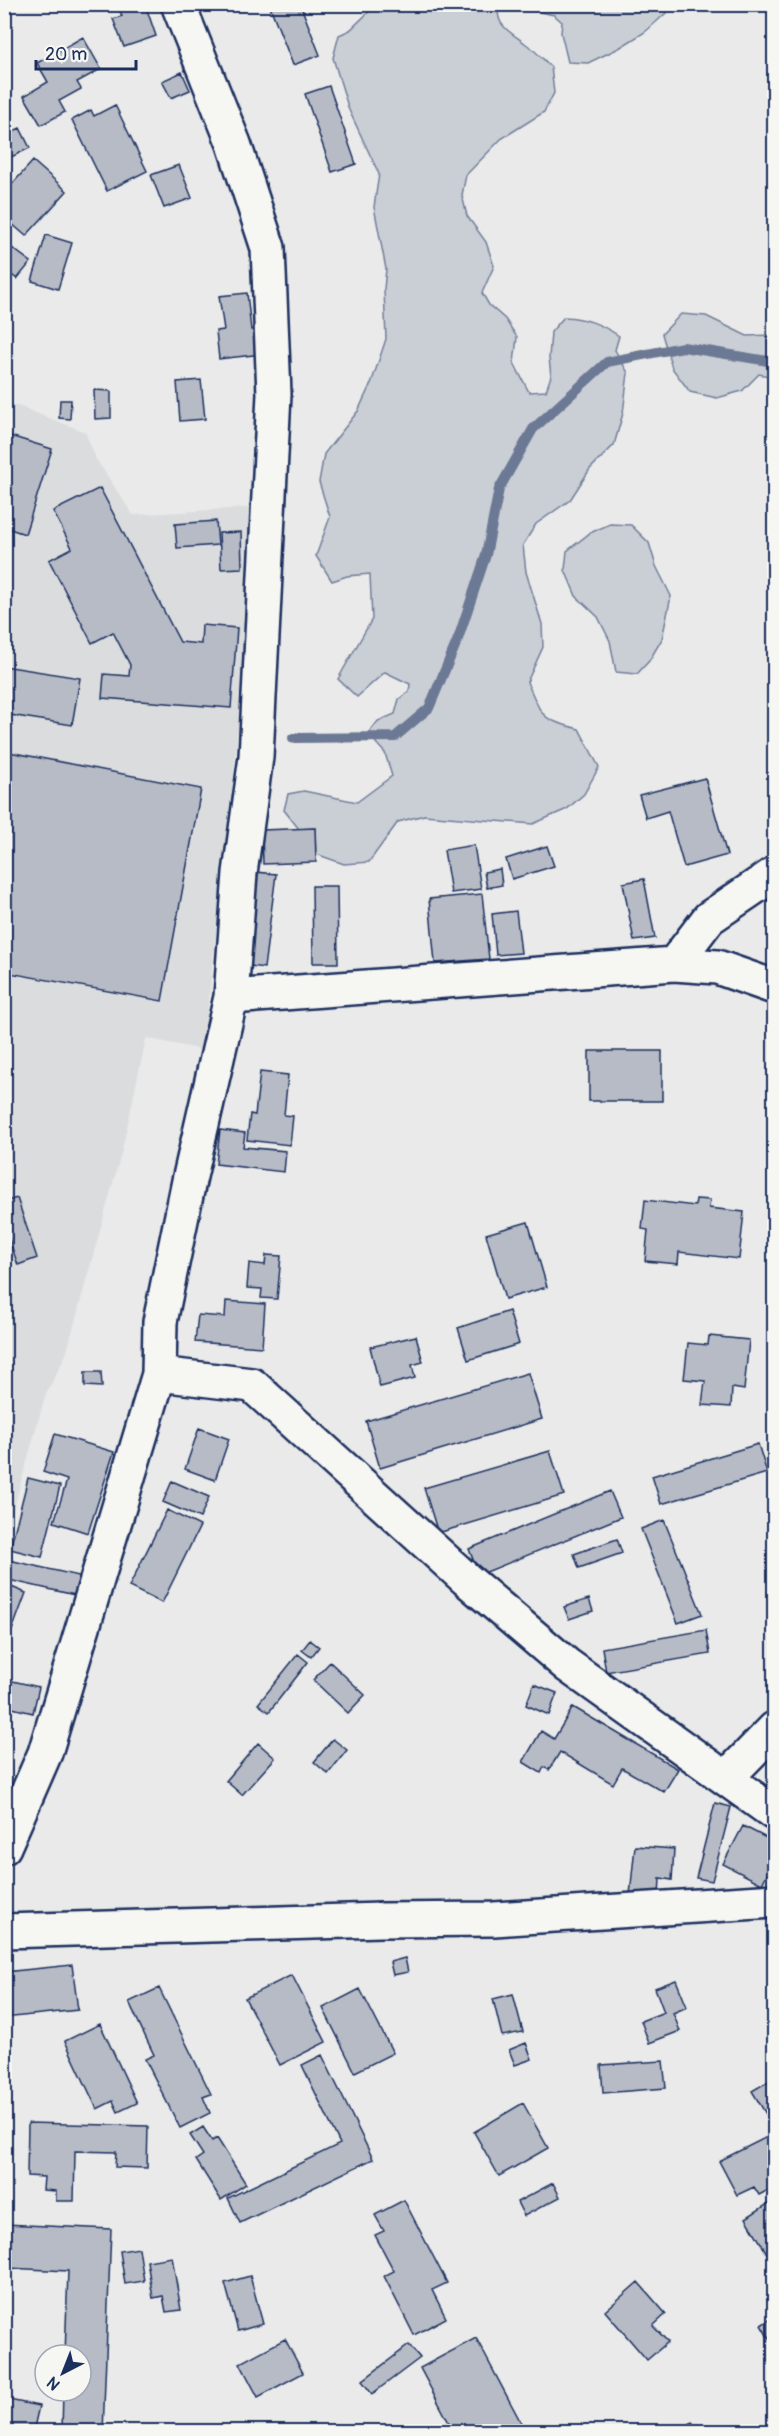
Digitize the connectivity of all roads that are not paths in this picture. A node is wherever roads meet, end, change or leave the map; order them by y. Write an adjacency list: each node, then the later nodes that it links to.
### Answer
1 (178, 4): 5 (street)
2 (774, 874): 3 (street)
3 (674, 964): 4 (street); 5 (street)
4 (774, 987)
5 (231, 997): 6 (street)
6 (159, 1374): 8 (street); 10 (street)
7 (774, 1729): 8 (street)
8 (726, 1778): 9 (street)
9 (774, 1813)
10 (4, 1847)
11 (774, 1901): 12 (street)
12 (4, 1931)

